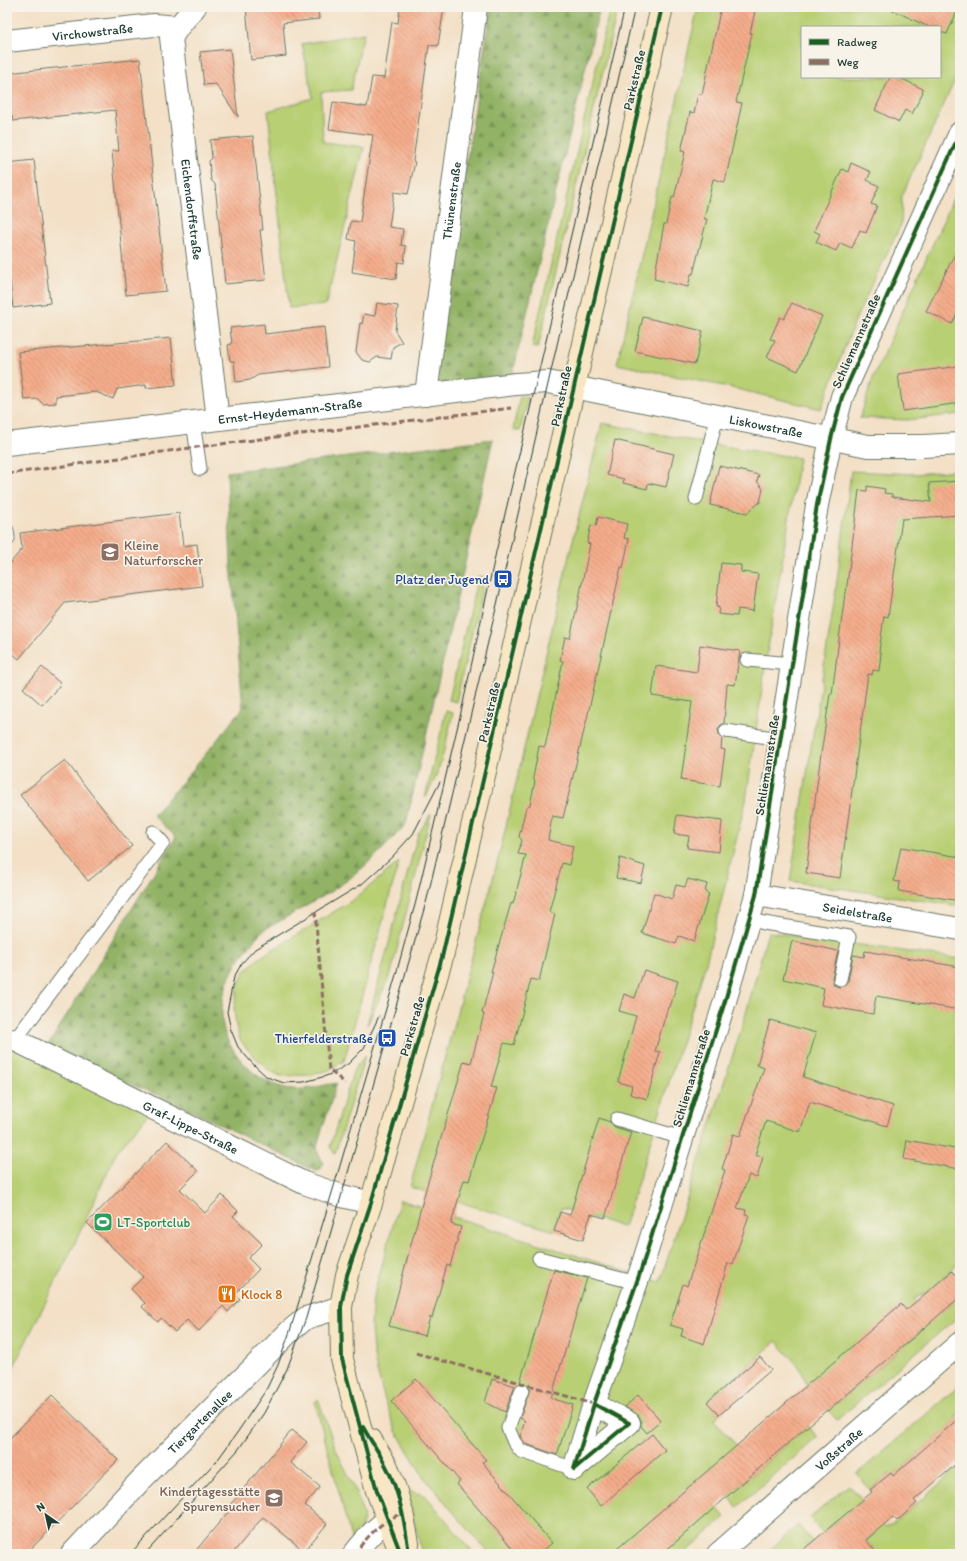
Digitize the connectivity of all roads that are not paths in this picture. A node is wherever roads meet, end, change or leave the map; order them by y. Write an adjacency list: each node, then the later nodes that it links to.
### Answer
1 (195, 7): 4 (street, Eichendorffstraße)
2 (476, 7): 8 (street, Thünenstraße)
3 (662, 7): 7 (main road, Parkstraße)
4 (178, 27): 5 (street, Virchowstraße); 10 (street, Eichendorffstraße)
5 (7, 41)
6 (960, 133): 12 (street, Schliemannstraße)
7 (574, 388): 8 (street, Ernst-Heydemann-Straße); 9 (street, Liskowstraße); 29 (main road, Parkstraße)
8 (426, 394): 10 (street, Ernst-Heydemann-Straße)
9 (717, 416): 12 (street, Liskowstraße); 16 (lane)
10 (218, 419): 11 (street, Ernst-Heydemann-Straße)
11 (194, 422): 13 (street, Ernst-Heydemann-Straße); 15 (lane)
12 (831, 439): 14 (street, Liskowstraße); 18 (street, Schliemannstraße)
13 (7, 444)
14 (960, 444)
15 (200, 469)
16 (696, 499)
17 (747, 660): 18 (lane)
18 (792, 664): 20 (street, Schliemannstraße)
19 (726, 731): 20 (lane)
20 (781, 739): 22 (street, Schliemannstraße)
21 (152, 832): 26 (lane)
22 (756, 895): 23 (street, Schliemannstraße); 24 (street, Seidelstraße)
23 (749, 919): 25 (lane); 28 (street, Schliemannstraße)
24 (960, 929)
25 (840, 979)
26 (11, 1038): 29 (street, Graf-Lippe-Straße)
27 (617, 1118): 28 (lane)
28 (682, 1138): 31 (street, Schliemannstraße)
29 (371, 1203): 32 (main road, Parkstraße)
30 (539, 1258): 31 (lane)
31 (637, 1282): 35 (street, Schliemannstraße)
32 (341, 1307): 37 (main road, Parkstraße); 38 (street, Tiergartenallee)
33 (960, 1343): 42 (street, Voßstraße)
34 (522, 1390): 36 (lane)
35 (594, 1404): 36 (street, Schliemannstraße); 36 (street)
36 (574, 1469)
37 (395, 1516): 39 (street); 40 (main road, Parkstraße); 41 (main road, Parkstraße)
38 (72, 1554)
39 (354, 1554)
40 (402, 1554)
41 (410, 1554)
42 (718, 1554)

